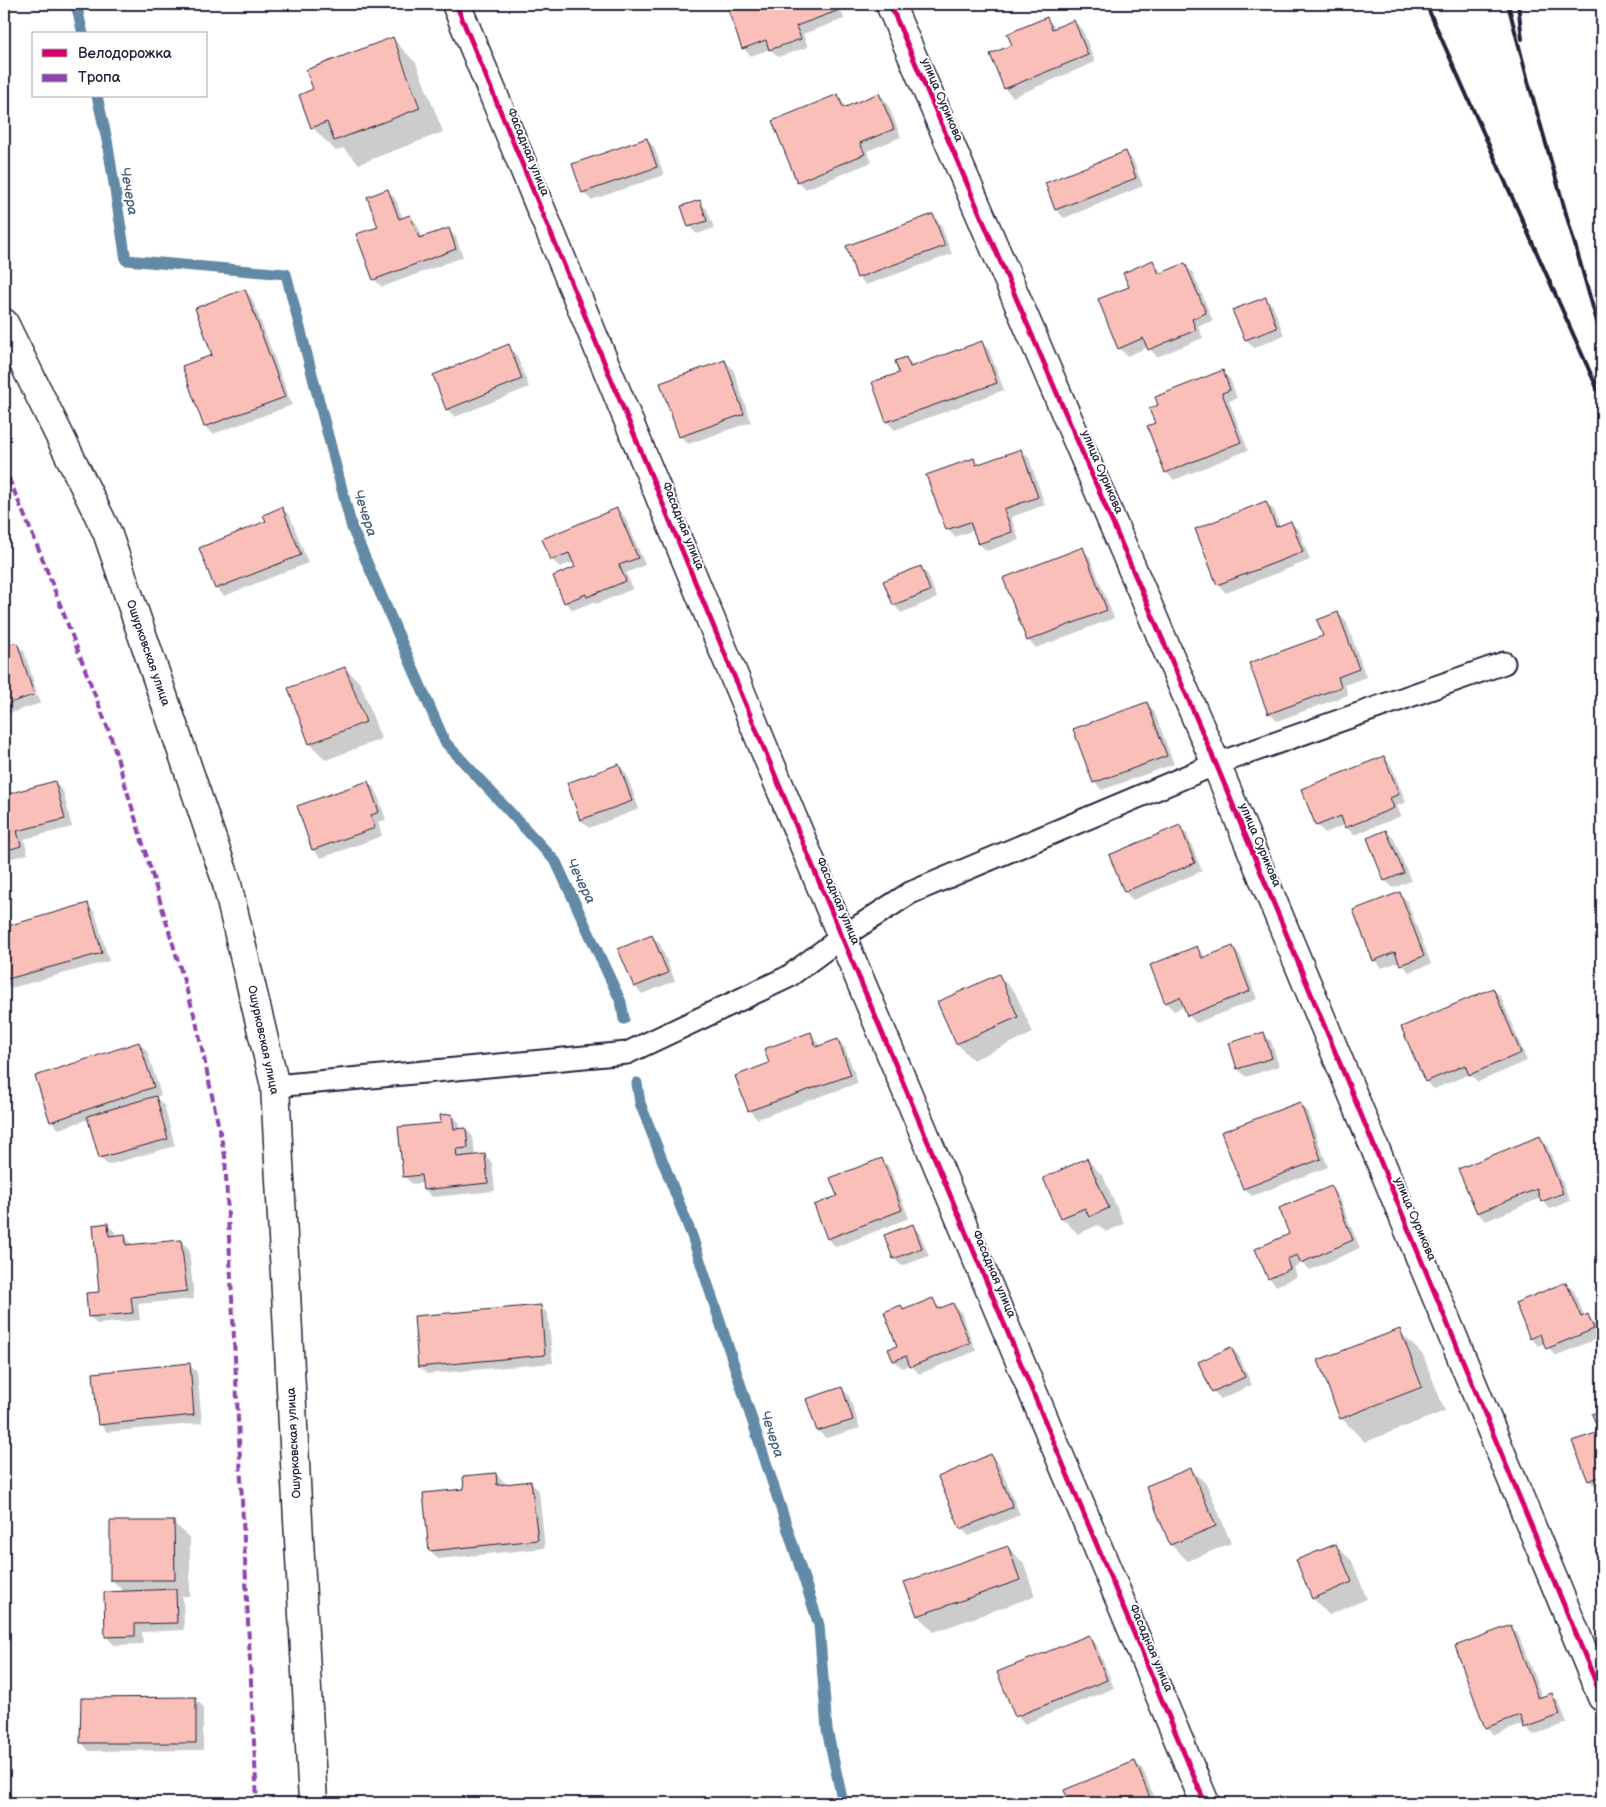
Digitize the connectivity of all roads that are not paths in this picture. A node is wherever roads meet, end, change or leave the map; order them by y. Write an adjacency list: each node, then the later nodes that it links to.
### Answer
1 (456, 4): 6 (street, Фасадная улица)
2 (890, 4): 5 (street, улица Сурикова)
3 (4, 323): 7 (street, Ошурковская улица)
4 (1504, 663): 5 (lane)
5 (1216, 764): 6 (lane); 8 (street, улица Сурикова)
6 (842, 937): 7 (lane); 10 (street, Фасадная улица)
7 (275, 1086): 9 (street, Ошурковская улица)
8 (1602, 1697)
9 (313, 1803)
10 (1206, 1803)

